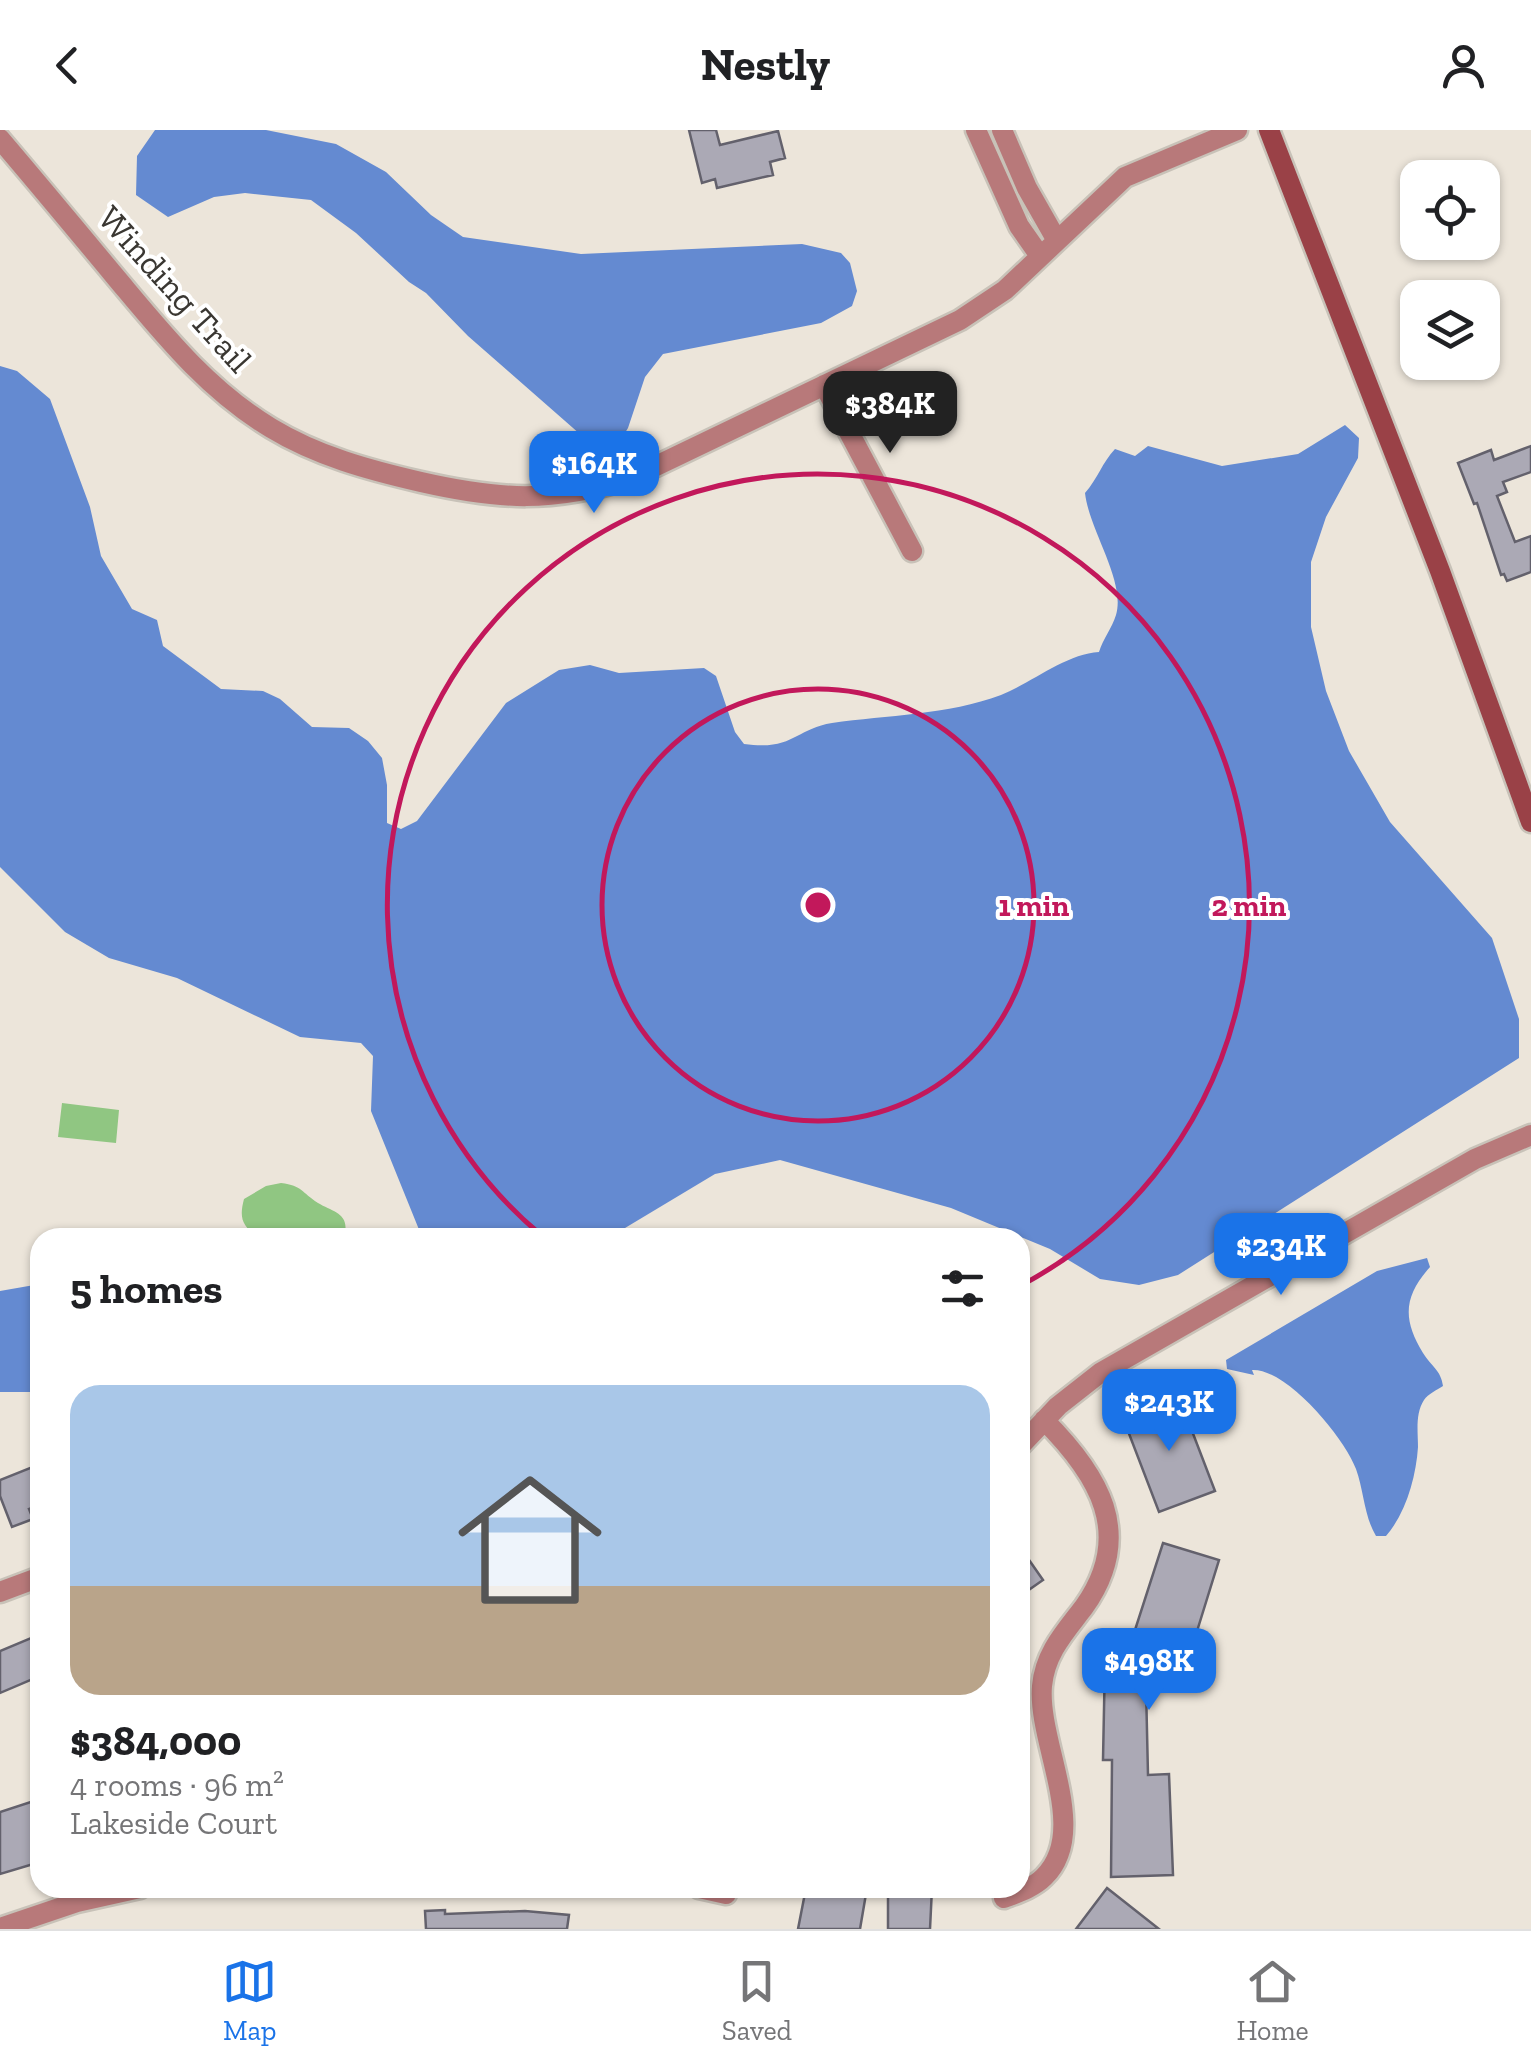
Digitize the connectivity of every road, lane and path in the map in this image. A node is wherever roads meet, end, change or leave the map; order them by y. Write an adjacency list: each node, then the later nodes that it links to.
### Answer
1 (976, 130): 7 (street)
2 (1002, 130): 6 (street)
3 (1237, 130): 6 (street, Winding Trail)
4 (1269, 130): 10 (street)
5 (0, 140): 8 (street, Winding Trail)
6 (1056, 239): 7 (street, Winding Trail)
7 (1040, 256): 8 (street, Winding Trail)
8 (824, 385): 9 (street)
9 (912, 552)
10 (1523, 778): 11 (street)
11 (1531, 822)
12 (1531, 1134): 13 (street)
13 (1044, 1420): 14 (street); 17 (street)
14 (1030, 1435)
15 (30, 1581): 16 (street)
16 (0, 1592)
17 (1030, 1885)
18 (95, 1898): 19 (street)
19 (0, 1928)

